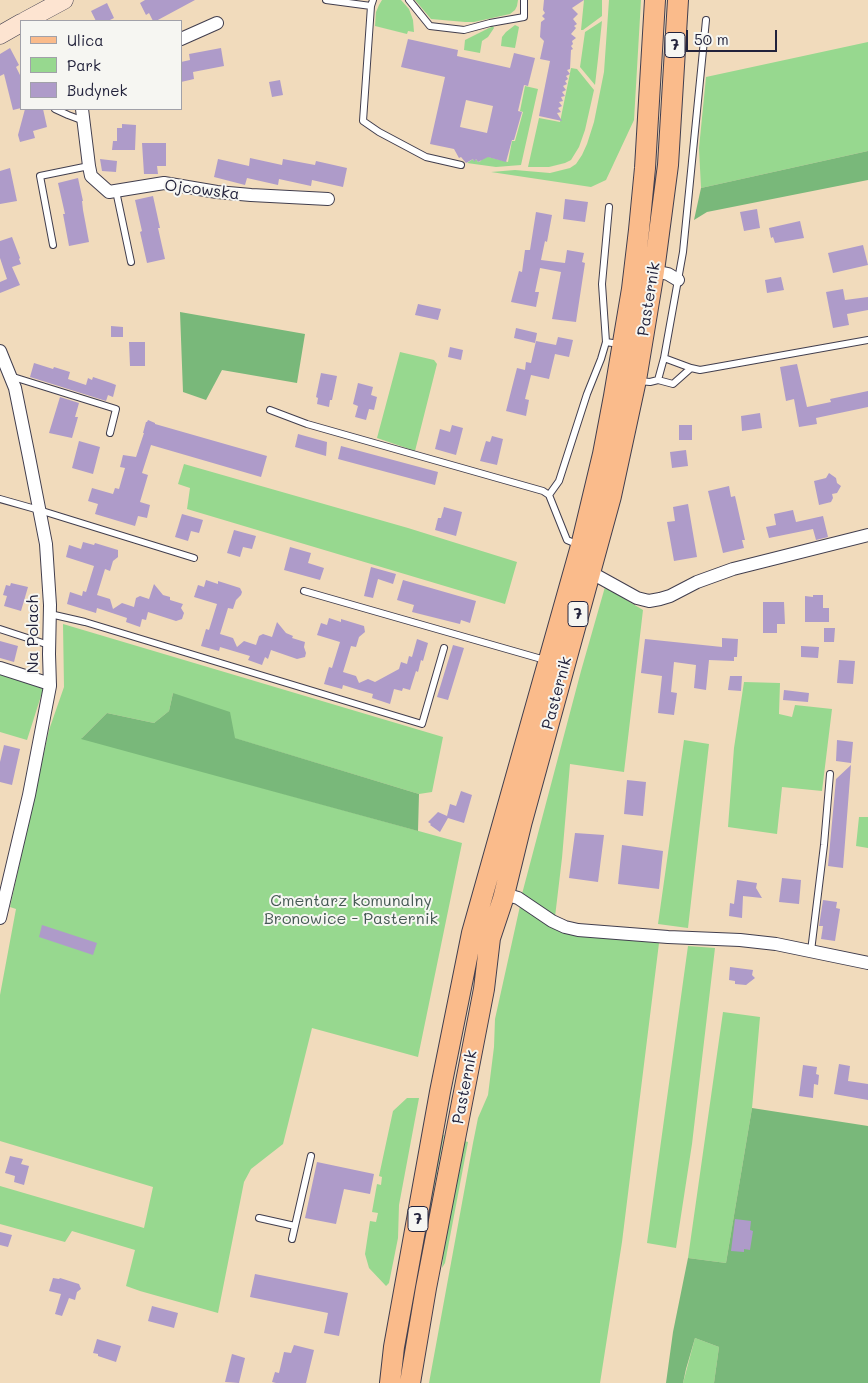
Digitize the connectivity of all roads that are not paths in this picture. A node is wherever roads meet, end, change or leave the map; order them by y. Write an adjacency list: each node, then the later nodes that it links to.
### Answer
1 (64, 0): 8 (street)
2 (326, 0): 7 (lane)
3 (410, 0): 4 (lane)
4 (524, 0)
5 (655, 0): 26 (main road, Pasternik / 7)
6 (678, 0): 23 (main road, Pasternik / 7)
7 (372, 3): 16 (lane)
8 (27, 20)
9 (706, 20): 24 (lane)
10 (217, 23): 13 (street)
11 (20, 24): 12 (street)
12 (0, 35)
13 (182, 38)
14 (57, 110): 15 (lane)
15 (83, 115): 17 (street)
16 (461, 164)
17 (89, 166): 18 (street); 21 (lane)
18 (116, 191): 19 (street, Ojcowska); 22 (lane)
19 (328, 199)
20 (609, 207): 26 (lane)
21 (53, 245)
22 (132, 262)
23 (654, 271): 24 (street); 31 (main road, Pasternik / 7)
24 (678, 280): 28 (lane)
25 (868, 340): 29 (lane)
26 (615, 344): 35 (lane); 39 (main road, Pasternik / 7)
27 (0, 351): 30 (street, Na Polach)
28 (664, 358): 29 (lane); 32 (lane)
29 (691, 368): 32 (lane)
30 (10, 376): 34 (lane); 37 (street, Na Polach)
31 (636, 380): 32 (lane); 41 (main road, Pasternik / 7)
32 (658, 380)
33 (270, 410): 35 (lane)
34 (110, 433)
35 (549, 495): 39 (lane)
36 (0, 499): 37 (lane)
37 (39, 510): 40 (lane); 43 (street, Na Polach)
38 (868, 535): 41 (street)
39 (580, 546): 47 (main road, Pasternik / 7)
40 (194, 558)
41 (590, 572): 51 (main road, Pasternik / 7)
42 (304, 591): 47 (lane)
43 (50, 614): 45 (street, Na Polach); 46 (lane)
44 (0, 629): 45 (lane)
45 (49, 645): 49 (street, Na Polach)
46 (444, 648)
47 (549, 661): 59 (main road, Pasternik / 7)
48 (0, 668): 49 (street)
49 (50, 684): 52 (street, Na Polach)
50 (830, 774): 53 (lane)
51 (504, 894): 53 (street); 60 (main road, Pasternik / 7)
52 (0, 918)
53 (811, 951): 54 (street)
54 (868, 963)
55 (311, 1156): 57 (lane)
56 (259, 1218): 57 (lane)
57 (295, 1226): 58 (lane)
58 (292, 1239)
59 (390, 1383)
60 (410, 1383)

